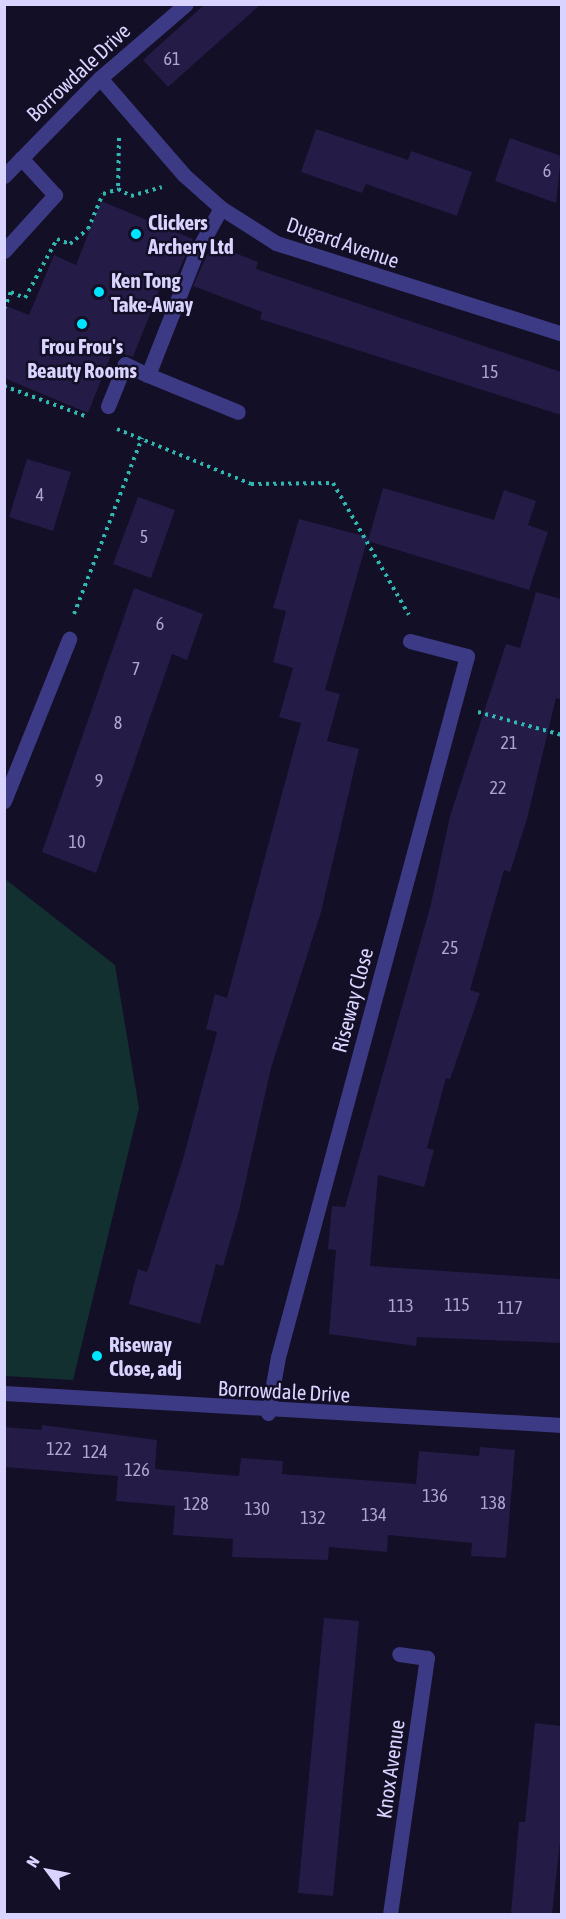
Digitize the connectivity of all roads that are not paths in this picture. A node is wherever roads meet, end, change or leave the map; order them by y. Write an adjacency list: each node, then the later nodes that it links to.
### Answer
1 (186, 4): 2 (street, Borrowdale Drive)
2 (100, 78): 3 (street, Borrowdale Drive); 5 (street, Dugard Avenue)
3 (21, 158): 4 (street, Borrowdale Drive); 6 (street)
4 (4, 176)
5 (221, 208): 7 (street, Dugard Avenue); 8 (street)
6 (4, 251)
7 (560, 333)
8 (148, 375): 9 (street); 10 (street)
9 (108, 406)
10 (238, 412)
11 (69, 639): 13 (street)
12 (410, 641): 15 (street, Riseway Close)
13 (4, 801)
14 (4, 1393): 15 (street, Borrowdale Drive)
15 (268, 1413): 16 (street, Borrowdale Drive)
16 (561, 1425)
17 (399, 1654): 18 (street, Knox Avenue)
18 (390, 1914)

